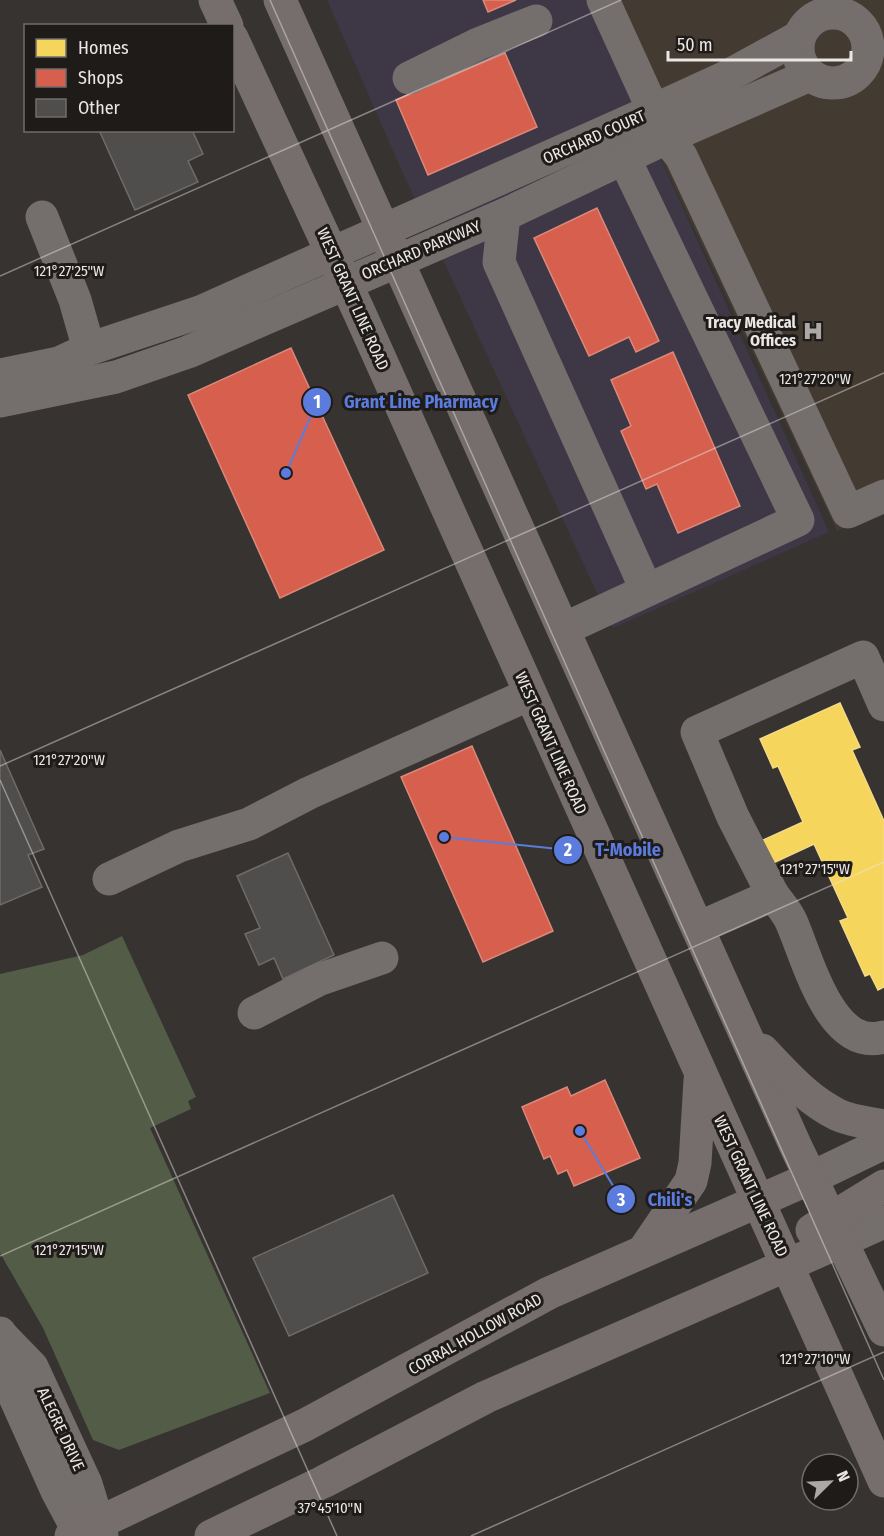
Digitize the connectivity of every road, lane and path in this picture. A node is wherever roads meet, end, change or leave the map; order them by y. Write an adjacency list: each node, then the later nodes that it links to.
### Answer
1 (215, 0): 6 (main road)
2 (280, 0): 15 (main road)
3 (603, 0): 11 (street)
4 (842, 7): 7 (street); 9 (street)
5 (536, 21): 10 (street)
6 (226, 24)
7 (799, 37): 9 (street); 11 (street, ORCHARD COURT)
8 (234, 42): 17 (main road, WEST GRANT LINE ROAD)
9 (810, 75): 11 (street)
10 (409, 78)
11 (660, 124): 12 (street, ORCHARD PARKWAY); 15 (street, ORCHARD COURT); 21 (street)
12 (624, 158): 13 (street, ORCHARD PARKWAY); 22 (street)
13 (504, 215): 16 (street, ORCHARD PARKWAY); 22 (street)
14 (42, 217): 18 (street)
15 (385, 231): 16 (main road); 17 (street, ORCHARD PARKWAY)
16 (398, 261): 17 (street, ORCHARD PARKWAY); 23 (main road)
17 (339, 268): 18 (street, ORCHARD PARKWAY); 20 (street, ORCHARD PARKWAY); 24 (main road, WEST GRANT LINE ROAD)
18 (89, 349): 19 (street, ORCHARD PARKWAY)
19 (0, 375)
20 (0, 401)
21 (884, 496)
22 (646, 589): 23 (street)
23 (564, 629): 28 (main road)
24 (530, 694): 26 (street); 33 (main road, WEST GRANT LINE ROAD)
25 (884, 705): 27 (street)
26 (109, 879)
27 (773, 895): 28 (street); 32 (street)
28 (698, 928): 31 (main road)
29 (382, 958): 30 (street)
30 (254, 1013)
31 (746, 1034): 34 (main road); 36 (main road)
32 (884, 1036)
33 (700, 1075): 38 (main road, WEST GRANT LINE ROAD); 41 (main road)
34 (884, 1126)
35 (884, 1143): 36 (street, CORRAL HOLLOW ROAD)
36 (811, 1178): 38 (main road, CORRAL HOLLOW ROAD); 40 (main road)
37 (884, 1186): 40 (main road)
38 (758, 1201): 41 (main road, CORRAL HOLLOW ROAD); 42 (main road, WEST GRANT LINE ROAD)
39 (884, 1222): 40 (street)
40 (836, 1229): 42 (main road); 43 (main road)
41 (644, 1251): 46 (main road, CORRAL HOLLOW ROAD)
42 (788, 1266): 45 (main road, WEST GRANT LINE ROAD); 47 (main road)
43 (884, 1330)
44 (0, 1334): 46 (street, ALEGRE DRIVE)
45 (884, 1481)
46 (86, 1533)
47 (211, 1536)

